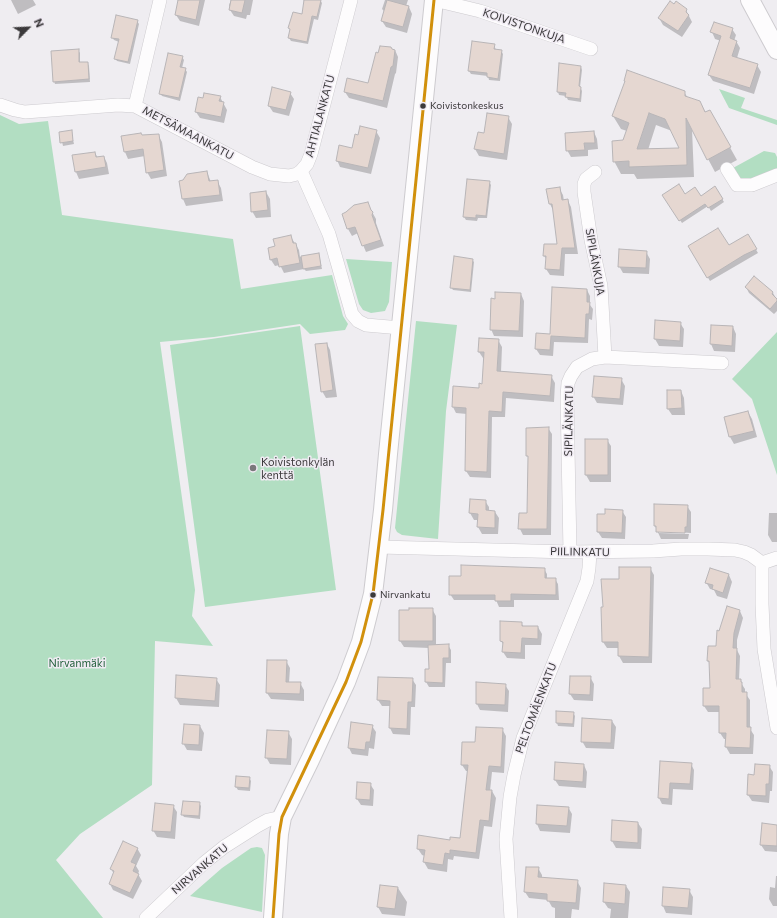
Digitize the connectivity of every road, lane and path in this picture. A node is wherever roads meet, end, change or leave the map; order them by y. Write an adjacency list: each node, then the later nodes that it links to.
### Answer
1 (160, 0): 8 (street)
2 (351, 0): 10 (street, AHTIALANKATU)
3 (434, 0): 5 (street, KOIVISTONKUJA); 13 (street)
4 (750, 0): 6 (street)
5 (591, 49)
6 (777, 50)
7 (0, 105): 8 (street, METSÄMAANKATU)
8 (136, 106): 10 (street, METSÄMAANKATU)
9 (727, 169): 12 (street)
10 (301, 170): 13 (street, AHTIALANKATU)
11 (595, 172): 14 (street, SIPILÄNKUJA)
12 (777, 175)
13 (401, 328): 16 (street)
14 (605, 357): 15 (street, SIPILÄNKATU); 17 (street, SIPILÄNKATU)
15 (722, 363)
16 (379, 547): 17 (street, PIILINKATU); 22 (street)
17 (570, 552): 18 (street, PIILINKATU)
18 (590, 552): 20 (street, PIILINKATU); 25 (street, PELTOMÄENKATU)
19 (777, 558): 20 (street)
20 (762, 563): 21 (street)
21 (777, 728)
22 (282, 817): 23 (street, NIRVANKATU); 24 (street)
23 (146, 918)
24 (273, 918)
25 (511, 918)

